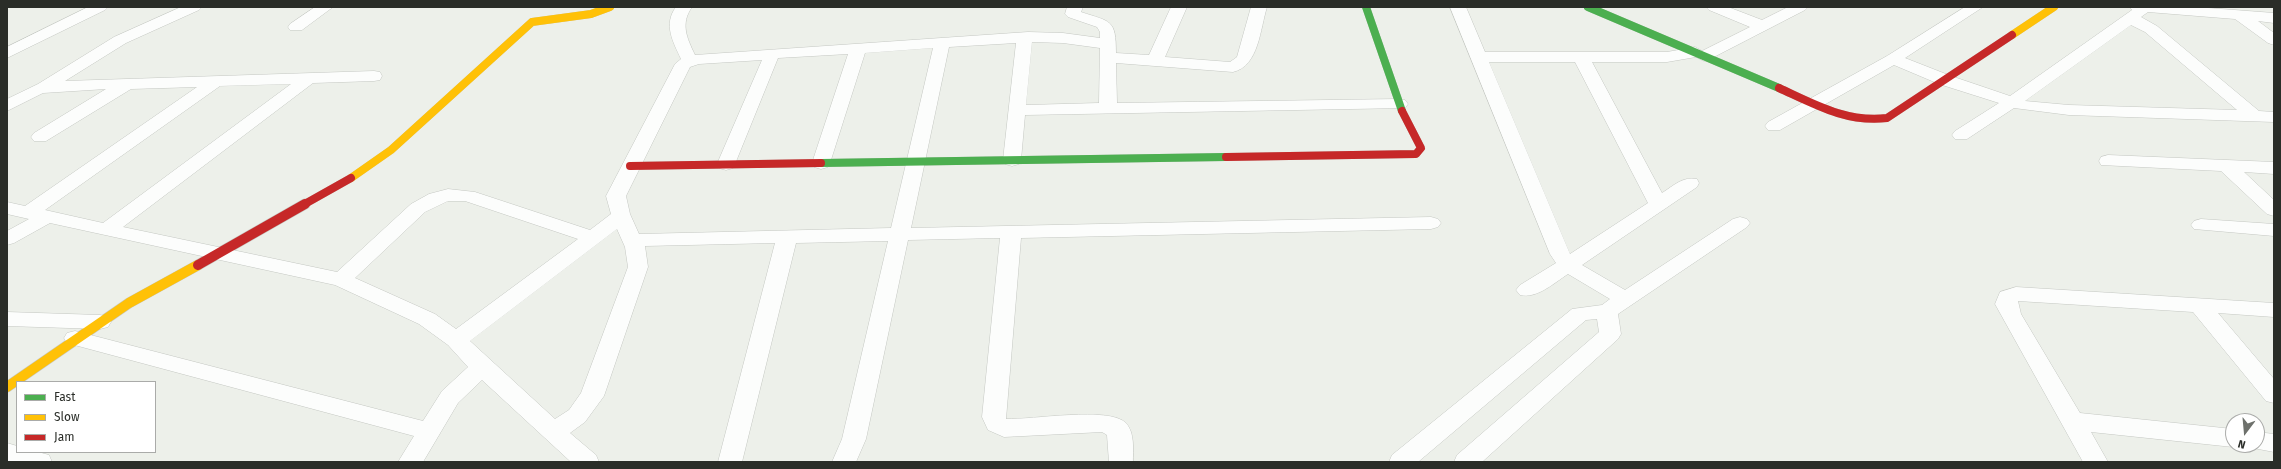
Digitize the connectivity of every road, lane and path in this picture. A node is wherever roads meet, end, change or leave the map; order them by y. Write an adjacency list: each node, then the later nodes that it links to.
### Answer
1 (100, 7): 26 (street)
2 (194, 7): 39 (street)
3 (325, 7): 20 (street)
4 (610, 7): 76 (street)
5 (684, 7): 32 (street)
6 (1075, 7): 25 (street)
7 (1179, 7): 33 (street)
8 (1259, 7): 33 (street)
9 (1366, 7): 42 (street)
10 (1458, 7): 29 (street)
11 (1588, 7): 28 (street)
12 (1714, 7): 19 (street)
13 (1800, 7): 19 (street)
14 (1975, 7): 31 (street)
15 (2054, 7): 36 (street)
16 (2140, 10): 17 (street); 41 (street); 46 (street)
17 (2240, 16): 18 (street); 22 (street)
18 (2274, 18)
19 (1762, 26): 28 (street)
20 (296, 27)
21 (1024, 38): 23 (street); 25 (street); 45 (street)
22 (2274, 40)
23 (942, 44): 24 (street); 53 (street)
24 (858, 49): 27 (street); 54 (street)
25 (1108, 50): 33 (street); 44 (street)
26 (7, 53)
27 (772, 54): 32 (street); 55 (street)
28 (1700, 54): 30 (street); 40 (street)
29 (1480, 57): 30 (street); 77 (street)
30 (1581, 57): 60 (street)
31 (1893, 59): 36 (street); 40 (street)
32 (690, 61): 56 (street)
33 (1155, 61)
34 (374, 76): 35 (street)
35 (309, 78): 37 (street); 68 (street)
36 (1945, 80): 40 (street); 41 (street)
37 (216, 81): 38 (street); 63 (street)
38 (126, 85): 39 (street); 50 (street)
39 (38, 89): 43 (street)
40 (1813, 102): 48 (street)
41 (2011, 103): 46 (street); 49 (street)
42 (1398, 104): 44 (street); 51 (street)
43 (7, 106)
44 (1108, 108): 45 (street)
45 (1016, 110): 51 (street)
46 (2254, 116): 47 (street)
47 (2274, 117)
48 (1774, 126)
49 (1961, 134)
50 (40, 137)
51 (1012, 160): 53 (street)
52 (2108, 161): 57 (street)
53 (915, 162): 54 (street); 71 (street)
54 (821, 163): 55 (street)
55 (726, 164): 56 (street)
56 (630, 166): 64 (street)
57 (2226, 166): 58 (street); 62 (street)
58 (2274, 168)
59 (1690, 183): 60 (street)
60 (1658, 204): 77 (street)
61 (7, 208): 63 (street)
62 (2274, 210)
63 (37, 215): 68 (street); 74 (street)
64 (621, 216): 72 (street); 75 (street)
65 (1431, 223): 70 (street)
66 (1740, 223): 80 (street)
67 (2201, 225): 69 (street)
68 (107, 229): 76 (street)
69 (2274, 230)
70 (1011, 232): 71 (street); 100 (street)
71 (898, 235): 73 (street); 99 (street)
72 (593, 237): 78 (street); 86 (street)
73 (787, 237): 75 (street); 98 (street)
74 (7, 239)
75 (634, 240): 92 (street)
76 (217, 253): 78 (street); 84 (street)
77 (1568, 265): 79 (street); 80 (street)
78 (341, 280): 86 (street)
79 (1526, 290)
80 (1616, 305): 101 (street); 102 (street)
81 (2199, 305): 82 (street); 89 (street); 90 (street)
82 (2274, 310)
83 (7, 319): 84 (street)
84 (100, 322): 85 (street)
85 (76, 338): 88 (street); 91 (street)
86 (456, 340): 87 (street)
87 (482, 367): 91 (street); 92 (street)
88 (7, 387)
89 (2274, 395)
90 (2072, 421): 93 (street); 103 (street)
91 (429, 432): 96 (street)
92 (553, 433): 97 (street)
93 (2225, 437)
94 (7, 452): 95 (street)
95 (40, 462)
96 (410, 462)
97 (587, 462)
98 (730, 462)
99 (844, 462)
100 (1121, 462)
101 (1401, 462)
102 (1466, 462)
103 (2096, 462)

